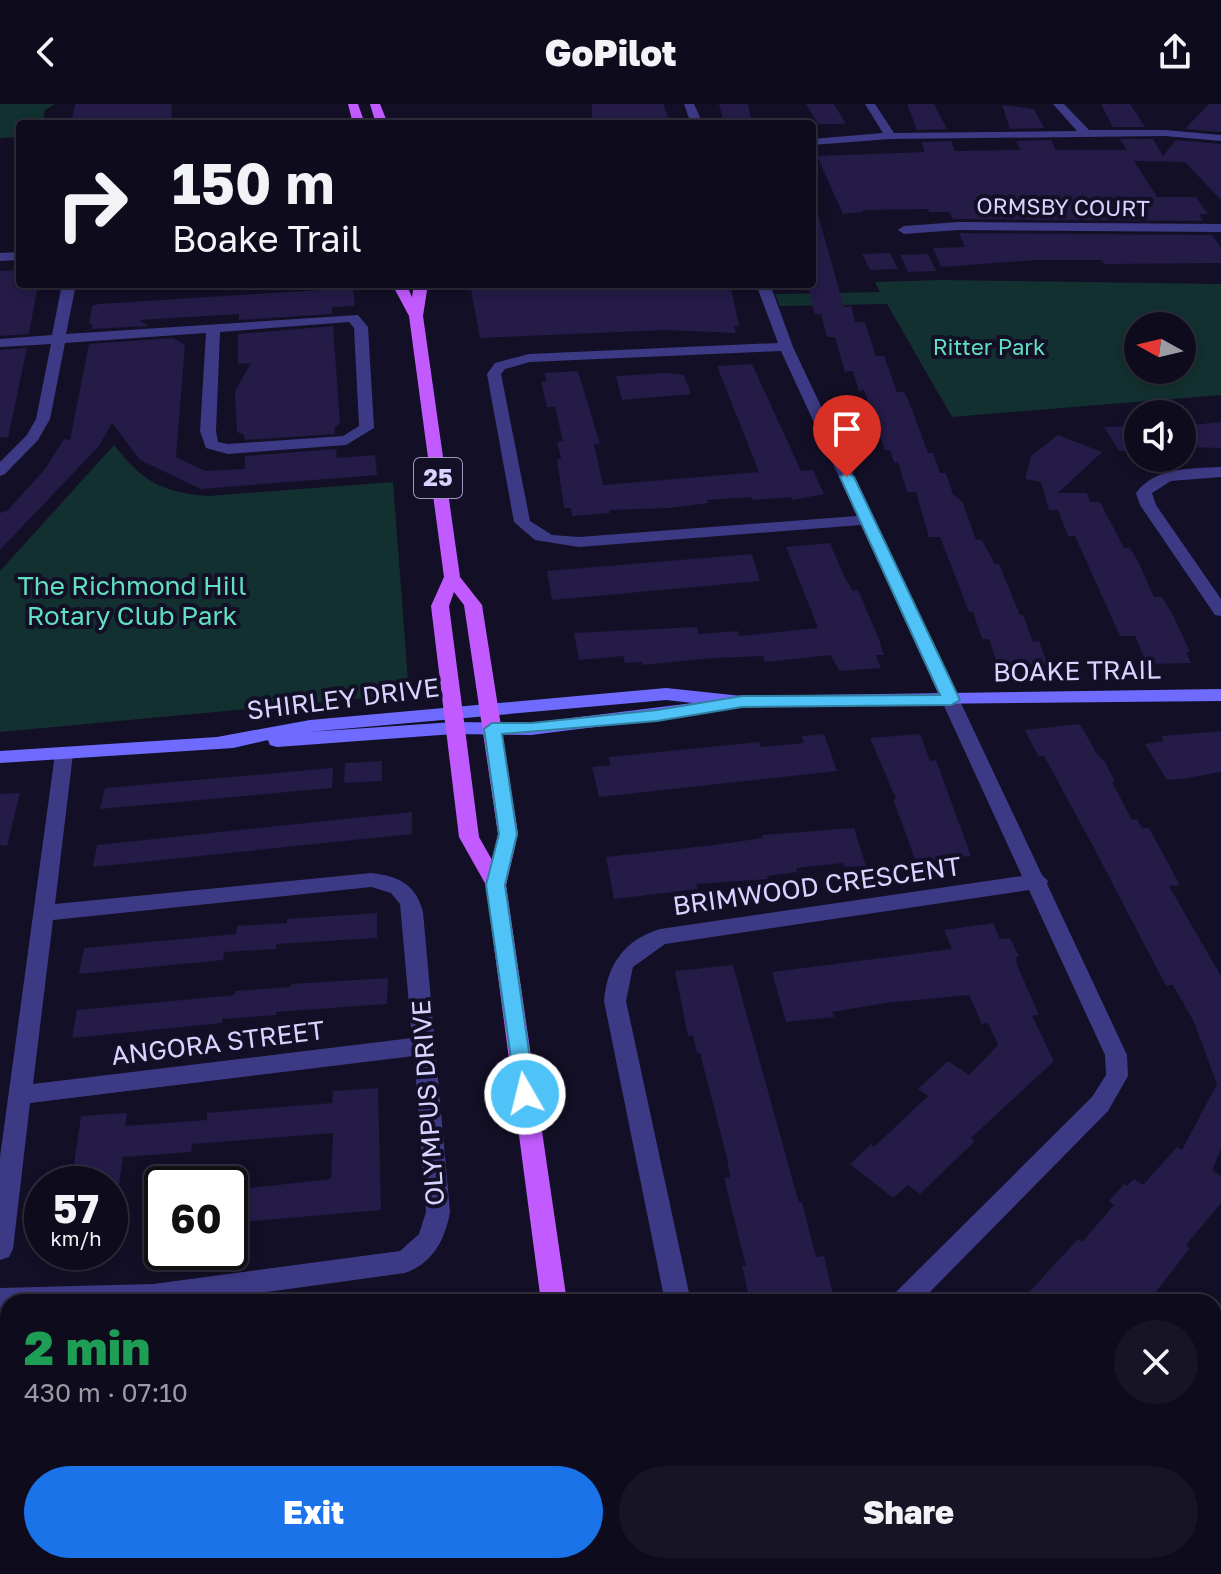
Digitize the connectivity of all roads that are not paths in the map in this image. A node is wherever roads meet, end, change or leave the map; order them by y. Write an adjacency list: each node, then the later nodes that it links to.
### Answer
1 (870, 104): 4 (street)
2 (1058, 104): 3 (street)
3 (1086, 134): 4 (street); 5 (street)
4 (890, 136): 6 (street)
5 (1221, 138)
6 (816, 142)
7 (1221, 228): 8 (street, ORMSBY COURT)
8 (904, 230)
9 (68, 288): 15 (street)
10 (401, 288): 13 (main road, 25)
11 (420, 288): 13 (main road, 25)
12 (764, 288): 17 (street)
13 (416, 316): 21 (main road, 25)
14 (213, 328): 14 (street); 15 (street)
15 (58, 338): 16 (street); 18 (street)
16 (0, 343)
17 (786, 347): 20 (street); 20 (street)
18 (0, 471)
19 (1221, 472): 22 (street)
20 (868, 520): 24 (street)
21 (452, 577): 25 (main road, 25); 25 (main road, 25)
22 (1221, 611)
23 (1221, 695): 24 (street, BOAKE TRAIL)
24 (951, 700): 25 (street, BOAKE TRAIL); 28 (street)
25 (472, 719): 26 (street, SHIRLEY DRIVE); 29 (main road, 25); 29 (main road, 25)
26 (64, 754): 27 (street, SHIRLEY DRIVE); 30 (street)
27 (0, 757)
28 (1038, 881): 36 (street, BRIMWOOD CRESCENT); 37 (street)
29 (496, 885): 35 (main road, 25)
30 (44, 913): 31 (street, OLYMPUS DRIVE); 32 (street)
31 (424, 1046): 32 (street, ANGORA STREET); 34 (street, OLYMPUS DRIVE)
32 (20, 1095): 33 (street)
33 (0, 1249)
34 (168, 1294)
35 (553, 1294)
36 (676, 1294)
37 (911, 1294)

